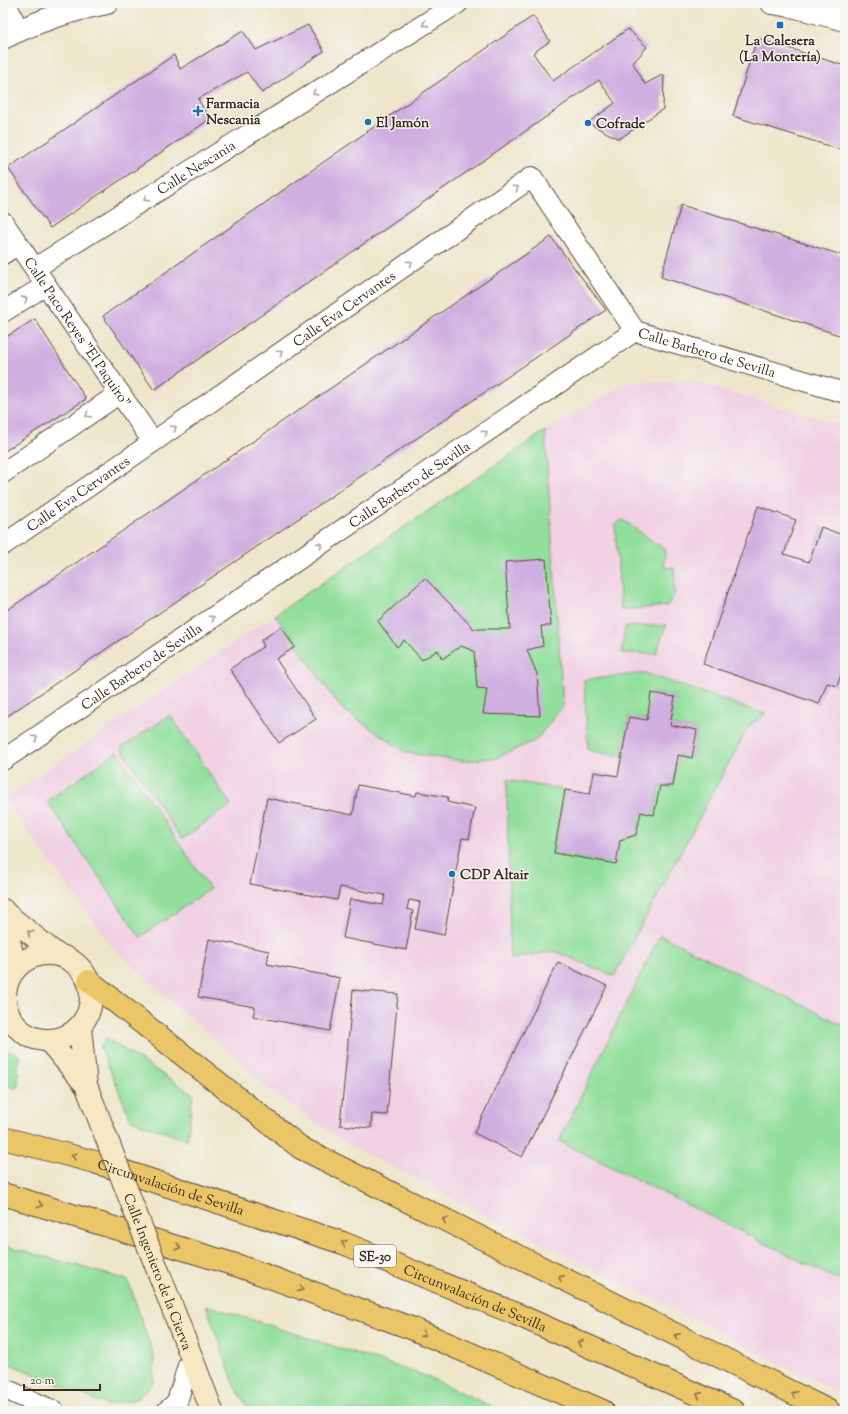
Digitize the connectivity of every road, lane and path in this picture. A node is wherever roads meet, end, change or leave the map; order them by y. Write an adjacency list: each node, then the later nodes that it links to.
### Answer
1 (6, 3): 7 (street)
2 (107, 3): 7 (street)
3 (458, 3): 10 (street, Calle Nescania, one-way to 10)
4 (772, 3): 5 (street)
5 (796, 5): 6 (street)
6 (845, 20)
7 (10, 34)
8 (3, 222): 9 (street, Calle Paco Reyes "El Paquiro")
9 (11, 249): 10 (street, Calle Paco Reyes "El Paquiro")
10 (35, 268): 11 (street, Calle Paco Reyes "El Paquiro")
11 (46, 285): 12 (street, one-way to 11); 14 (street, Calle Paco Reyes "El Paquiro")
12 (3, 312)
13 (635, 332): 15 (street, Calle Barbero de Sevilla); 16 (street, Calle Eva Cervantes, one-way to 13); 19 (street, Calle Barbero de Sevilla, one-way to 13)
14 (120, 393): 16 (street, Calle Paco Reyes "El Paquiro"); 17 (street, one-way to 17)
15 (845, 393)
16 (153, 442): 18 (street, Calle Eva Cervantes)
17 (3, 473)
18 (3, 544)
19 (3, 760)
20 (4, 911): 21 (main road, one-way to 20); 22 (main road)
21 (56, 954): 22 (main road); 23 (main road)
22 (15, 969): 24 (main road)
23 (89, 981): 25 (main road); 37 (highway, one-way to 23)
24 (5, 990): 26 (main road)
25 (80, 1027): 26 (main road); 27 (main road, Calle Ingeniero de la Cierva)
26 (48, 1040): 27 (main road)
27 (86, 1085): 30 (main road, Calle Ingeniero de la Cierva, bridge)
28 (3, 1138): 36 (highway, Circunvalación de Sevilla / SE-30, one-way to 28)
29 (3, 1194): 35 (highway, one-way to 35)
30 (191, 1356): 33 (street); 34 (main road, Calle Ingeniero de la Cierva)
31 (3, 1388): 32 (street)
32 (54, 1411)
33 (167, 1411)
34 (212, 1411)
35 (603, 1411)
36 (734, 1411)
37 (829, 1411)

